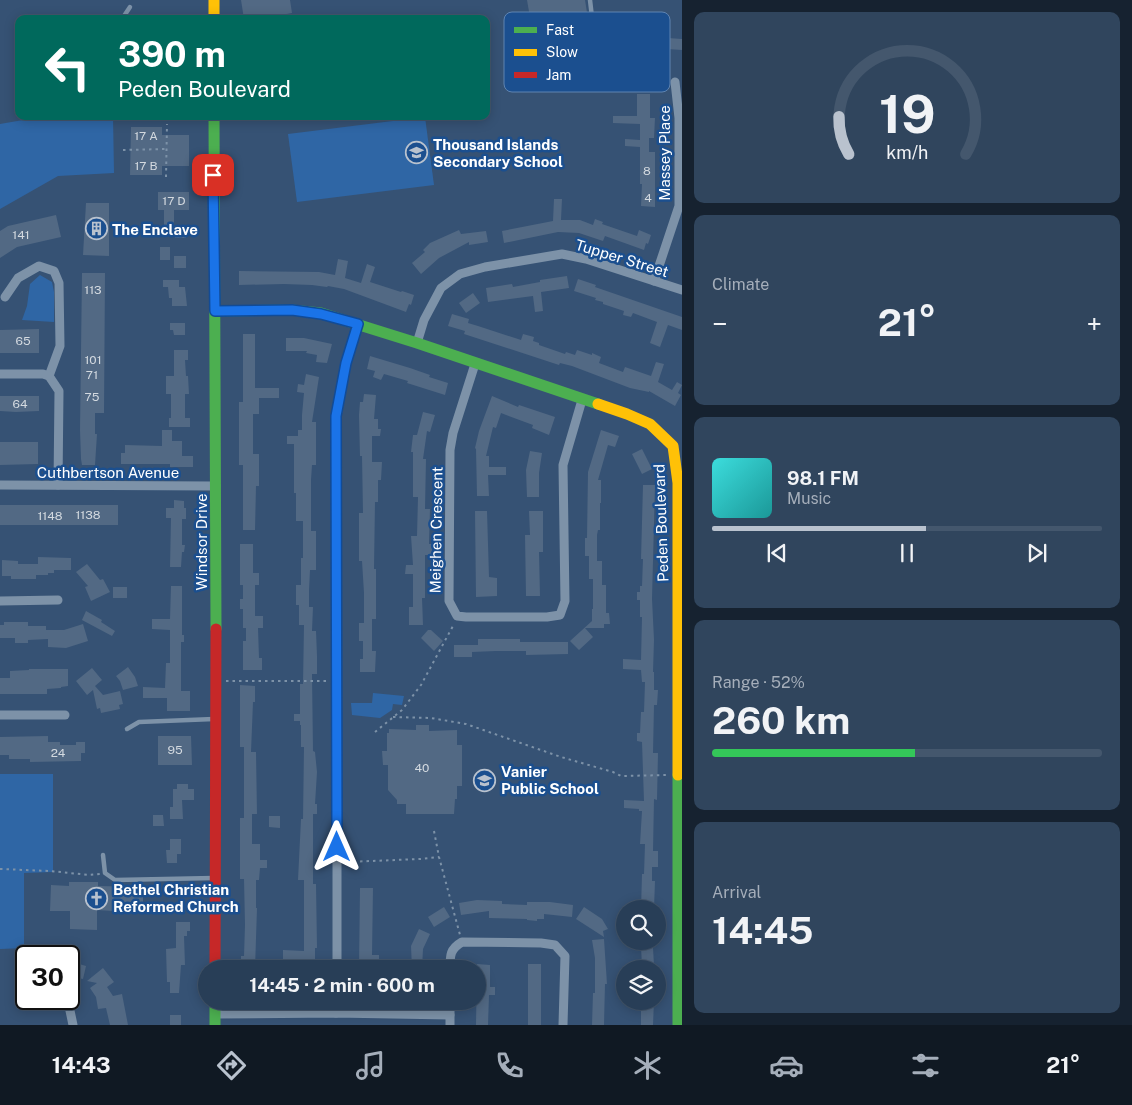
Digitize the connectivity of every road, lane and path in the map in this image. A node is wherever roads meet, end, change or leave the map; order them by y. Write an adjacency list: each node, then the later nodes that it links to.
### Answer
1 (214, 0): 4 (street)
2 (130, 7): 3 (lane)
3 (126, 15)
4 (214, 15)
5 (675, 82): 11 (street, Massey Place)
6 (214, 120): 14 (street, Windsor Drive)
7 (167, 124): 8 (path)
8 (166, 149): 9 (path); 10 (path)
9 (123, 150)
10 (166, 178)
11 (654, 281): 12 (street, Tupper Street); 16 (street, Tupper Street)
12 (682, 290)
13 (5, 297): 19 (street)
14 (215, 311): 15 (street, Peden Boulevard); 23 (street, Windsor Drive)
15 (358, 324): 16 (street, Peden Boulevard); 29 (street)
16 (417, 343): 17 (street, Peden Boulevard)
17 (475, 364): 20 (street, Peden Boulevard); 26 (street, Meighen Crescent)
18 (0, 374): 19 (street)
19 (50, 376): 22 (street)
20 (582, 400): 26 (street); 27 (street, Peden Boulevard)
21 (0, 485): 22 (street, Cuthbertson Avenue)
22 (58, 485): 23 (street, Cuthbertson Avenue)
23 (216, 486): 28 (street, Windsor Drive)
24 (58, 600): 25 (street)
25 (0, 601)
26 (457, 616): 32 (path)
27 (680, 625): 36 (street, Peden Boulevard)
28 (216, 681): 29 (path); 33 (street, Windsor Drive)
29 (337, 681): 40 (street)
30 (0, 715): 31 (street)
31 (65, 715)
32 (393, 717): 35 (path); 36 (path)
33 (216, 719): 34 (lane); 43 (street, Windsor Drive)
34 (128, 729)
35 (375, 732)
36 (678, 774): 56 (street, Peden Boulevard)
37 (434, 830): 39 (path)
38 (103, 856): 42 (lane)
39 (439, 857): 40 (path); 44 (path)
40 (337, 862): 46 (street)
41 (0, 869): 42 (path)
42 (105, 873): 43 (lane)
43 (215, 878): 45 (street, Windsor Drive)
44 (462, 942): 47 (street); 55 (street)
45 (215, 960)
46 (337, 960)
47 (450, 960)
48 (70, 1010): 53 (street)
49 (450, 1010): 51 (street)
50 (336, 1013): 51 (street); 52 (street)
51 (450, 1014): 54 (street)
52 (215, 1019)
53 (73, 1025)
54 (450, 1025)
55 (563, 1025)
56 (678, 1025)

